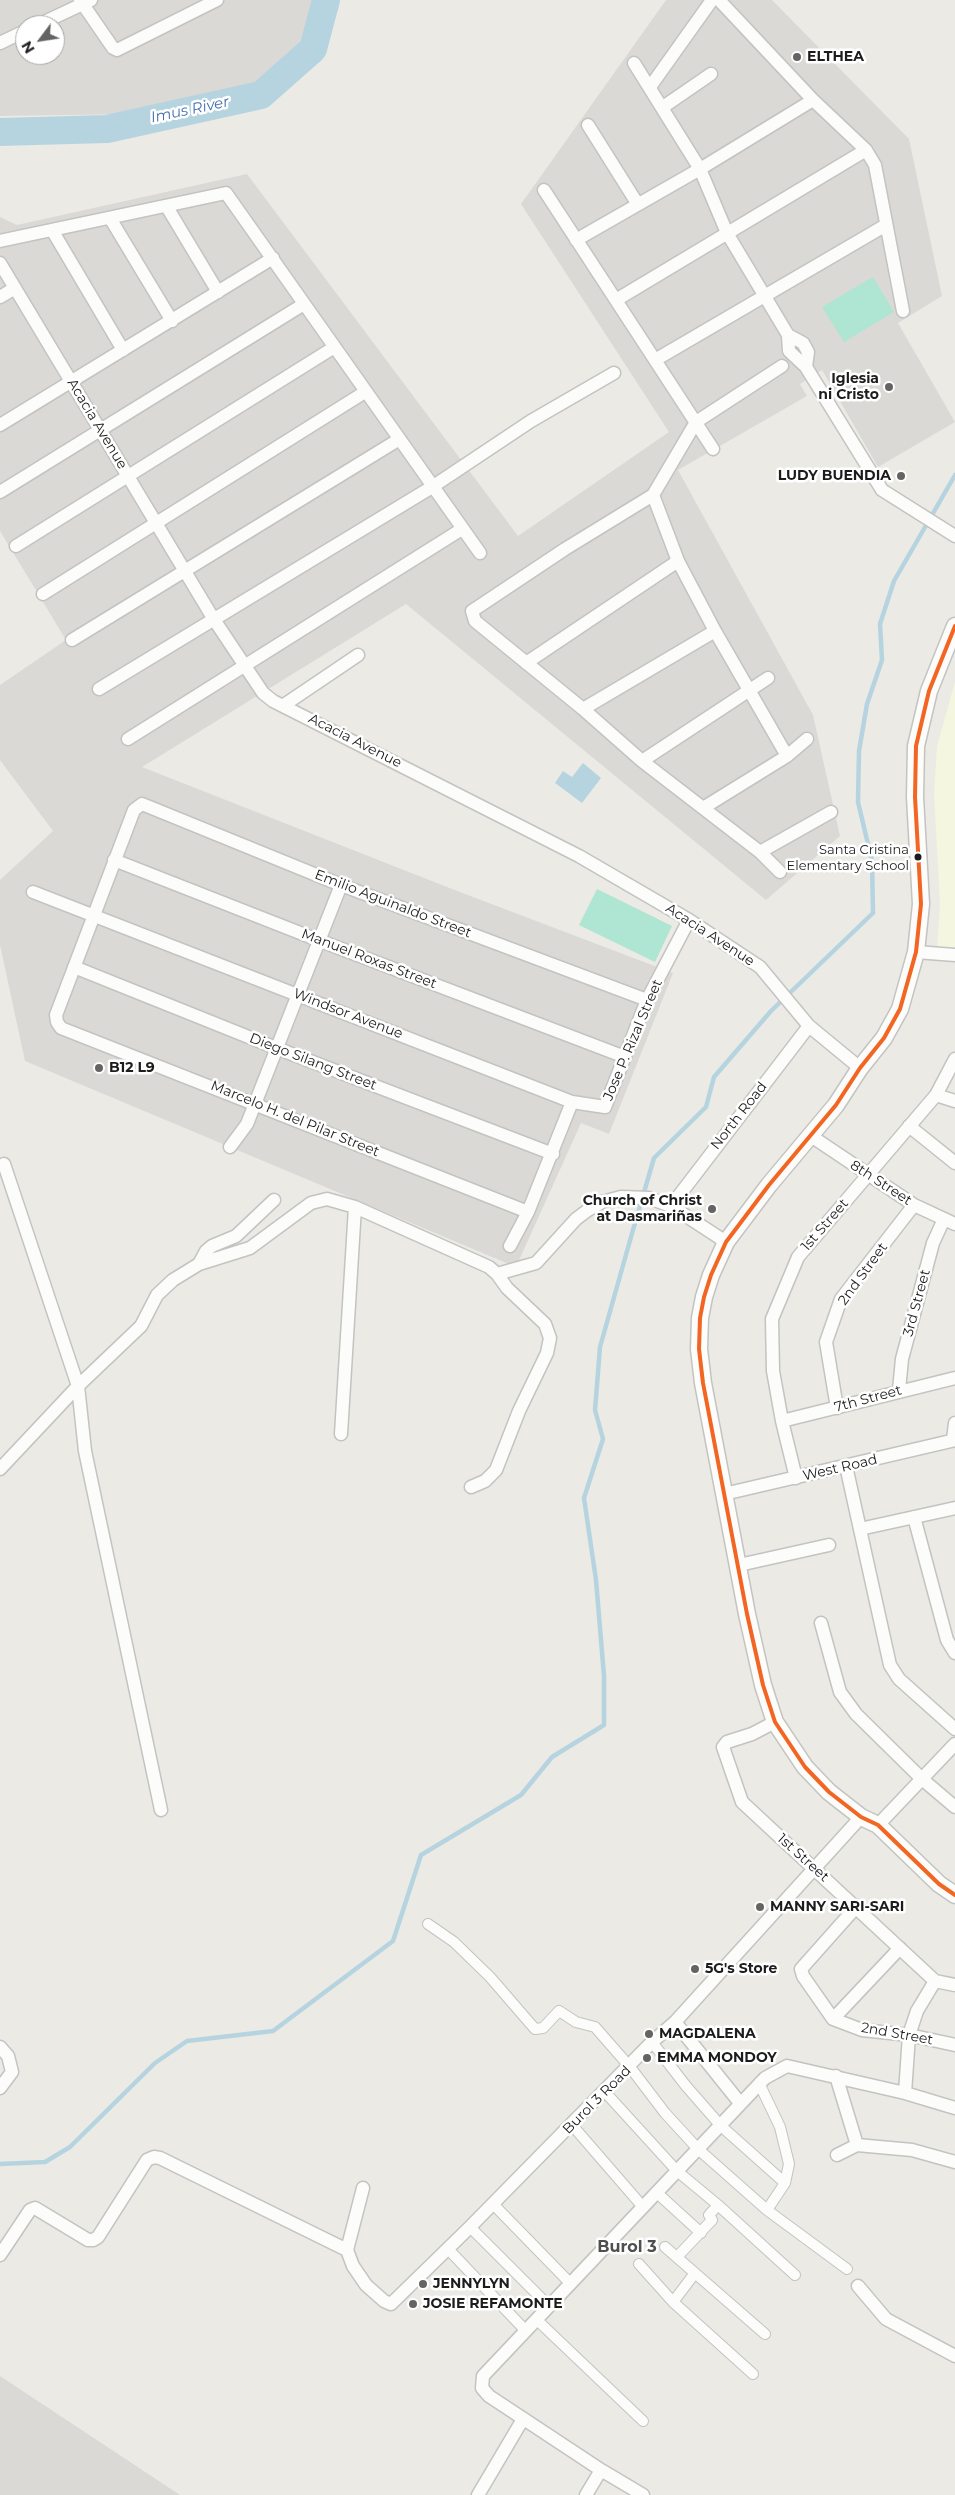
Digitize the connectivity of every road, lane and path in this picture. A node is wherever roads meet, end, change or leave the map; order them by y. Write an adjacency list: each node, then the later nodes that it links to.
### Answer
1 (217, 0): 4 (street)
2 (712, 0): 10 (street)
3 (719, 0): 11 (street)
4 (84, 1): 5 (street)
5 (57, 15)
6 (15, 36): 7 (street)
7 (0, 44)
8 (634, 63): 10 (street)
9 (711, 74): 12 (street)
10 (650, 87): 12 (street)
11 (813, 100): 14 (street); 15 (street)
12 (663, 107): 15 (street)
13 (588, 125): 17 (street)
14 (866, 150): 20 (street); 22 (street)
15 (700, 169): 17 (street); 22 (street)
16 (544, 190): 23 (street)
17 (637, 203): 23 (street)
18 (167, 207): 19 (street); 25 (street); 28 (street)
19 (110, 218): 21 (street); 34 (street)
20 (886, 224): 29 (street); 33 (street)
21 (52, 230): 24 (street); 36 (street)
22 (727, 233): 29 (street); 31 (street)
23 (576, 240): 31 (street)
24 (0, 241)
25 (273, 258): 28 (street); 32 (street)
26 (0, 264): 27 (street, Acacia Avenue)
27 (15, 288): 30 (street); 40 (street, Acacia Avenue)
28 (218, 292): 34 (street)
29 (765, 295): 37 (street); 53 (street)
30 (0, 297)
31 (616, 300): 37 (street)
32 (304, 304): 35 (street); 44 (street)
33 (903, 311)
34 (172, 320): 36 (street)
35 (333, 348): 41 (street); 47 (street)
36 (124, 350): 40 (street)
37 (655, 360): 42 (street)
38 (782, 366): 42 (street)
39 (614, 373): 48 (street)
40 (71, 382): 43 (street); 44 (street, Acacia Avenue)
41 (365, 392): 45 (street); 51 (street)
42 (696, 422): 46 (street); 50 (street)
43 (0, 425)
44 (101, 431): 47 (street, Acacia Avenue); 49 (street)
45 (398, 440): 48 (street); 57 (street)
46 (712, 449)
47 (129, 477): 51 (street, Acacia Avenue); 54 (street)
48 (432, 487): 52 (street); 59 (street)
49 (0, 492)
50 (653, 495): 56 (street); 64 (street)
51 (157, 524): 57 (street, Acacia Avenue); 58 (street)
52 (462, 529): 55 (street); 65 (street)
53 (955, 536)
54 (16, 546)
55 (480, 553)
56 (678, 562): 61 (street); 64 (street)
57 (185, 571): 59 (street, Acacia Avenue); 62 (street)
58 (43, 594)
59 (213, 618): 65 (street, Acacia Avenue); 67 (street)
60 (955, 626): 85 (street)
61 (715, 631): 68 (street); 70 (street)
62 (72, 640)
63 (358, 655): 69 (street)
64 (526, 663): 70 (street)
65 (246, 667): 69 (street, Acacia Avenue); 71 (street)
66 (768, 678): 68 (street)
67 (98, 689)
68 (750, 689): 73 (street); 74 (street)
69 (284, 705): 83 (street, Acacia Avenue)
70 (583, 709): 74 (street)
71 (128, 739)
72 (807, 739): 73 (street)
73 (787, 756): 75 (street)
74 (642, 761): 75 (street)
75 (703, 808): 77 (street)
76 (831, 812): 77 (street)
77 (760, 852): 79 (street)
78 (114, 860): 80 (street, Emilio Aguinaldo Street); 82 (street); 84 (street, Manuel Roxas Street)
79 (780, 872)
80 (340, 885): 84 (street); 89 (street, Emilio Aguinaldo Street)
81 (33, 892): 82 (street, Windsor Avenue)
82 (93, 915): 87 (street); 88 (street, Windsor Avenue)
83 (689, 920): 89 (street, Jose P. Rizal Street); 90 (street, Acacia Avenue)
84 (318, 940): 88 (street); 92 (street, Manuel Roxas Street)
85 (916, 952): 86 (street); 94 (street)
86 (955, 955)
87 (74, 967): 91 (street, Diego Silang Street); 98 (street, Marcelo H. del Pilar Street)
88 (297, 994): 91 (street); 97 (street, Windsor Avenue)
89 (647, 1000): 92 (street, Jose P. Rizal Street)
90 (809, 1026): 94 (street, Acacia Avenue); 109 (street, North Road)
91 (276, 1048): 98 (street); 103 (street, Diego Silang Street)
92 (625, 1057): 99 (street, Jose P. Rizal Street)
93 (955, 1059): 95 (street, 1st Street)
94 (860, 1068): 101 (street)
95 (936, 1095): 96 (street); 100 (street, 1st Street)
96 (955, 1101)
97 (572, 1102): 99 (street, Windsor Avenue); 103 (street)
98 (255, 1103): 102 (street); 111 (street, Marcelo H. del Pilar Street)
99 (605, 1107)
100 (909, 1126): 104 (street); 106 (street, 1st Street)
101 (811, 1136): 106 (street, 8th Street); 113 (street)
102 (230, 1147)
103 (553, 1154): 111 (street)
104 (955, 1163)
105 (4, 1164): 118 (street)
106 (868, 1176): 108 (street, 8th Street); 121 (street, 1st Street)
107 (274, 1200): 115 (street)
108 (914, 1205): 112 (street, 8th Street); 120 (street, 2nd Street)
109 (671, 1206): 113 (street); 116 (street)
110 (355, 1207): 115 (street); 116 (street); 123 (street)
111 (528, 1212): 114 (street)
112 (950, 1221): 119 (street, 3rd Street)
113 (726, 1242): 129 (street)
114 (510, 1246)
115 (198, 1264): 118 (street)
116 (497, 1274): 128 (street)
117 (955, 1378): 119 (street, 7th Street)
118 (78, 1386): 126 (street); 142 (street)
119 (898, 1390): 120 (street, 7th Street)
120 (836, 1408): 121 (street, 7th Street)
121 (782, 1421): 127 (street, 1st Street)
122 (955, 1423): 124 (street)
123 (341, 1434)
124 (954, 1440): 125 (street, West Road)
125 (846, 1466): 127 (street, West Road); 132 (street)
126 (0, 1469)
127 (796, 1478): 129 (street, West Road)
128 (471, 1487)
129 (724, 1494): 134 (street)
130 (955, 1508): 131 (street)
131 (914, 1517): 132 (street); 136 (street)
132 (860, 1529): 138 (street)
133 (829, 1545): 134 (street)
134 (739, 1565): 137 (street)
135 (821, 1623): 140 (street)
136 (955, 1653)
137 (775, 1722): 143 (street); 145 (street, 1st Street)
138 (955, 1729)
139 (955, 1744): 140 (street)
140 (922, 1779): 141 (street); 144 (street)
141 (955, 1807)
142 (161, 1810)
143 (861, 1817): 144 (street); 145 (street, Burol 3 Road)
144 (878, 1825): 146 (street)
145 (814, 1869): 147 (street, 1st Street); 153 (street, Burol 3 Road)
146 (955, 1895)
147 (857, 1906): 149 (street, 1st Street); 152 (street)
148 (428, 1924): 158 (street)
149 (900, 1948): 150 (street, 1st Street); 152 (street)
150 (935, 1981): 151 (street); 154 (street)
151 (955, 1985)
152 (833, 2019): 154 (street, 2nd Street)
153 (675, 2022): 155 (street, Burol 3 Road); 164 (street)
154 (909, 2035): 156 (street, 2nd Street); 163 (street)
155 (652, 2042): 158 (street, Burol 3 Road); 167 (street)
156 (955, 2045)
157 (0, 2047): 161 (street)
158 (630, 2067): 162 (street, Burol 3 Road); 169 (street)
159 (836, 2076): 160 (street); 163 (street); 168 (street)
160 (759, 2082): 164 (street); 173 (street)
161 (0, 2088)
162 (605, 2092): 166 (street, Burol 3 Road); 172 (street)
163 (905, 2093): 165 (street)
164 (740, 2103): 167 (street)
165 (955, 2108)
166 (572, 2125): 176 (street, Burol 3 Road); 178 (street)
167 (720, 2126): 169 (street); 173 (street)
168 (857, 2145): 170 (street); 171 (street)
169 (698, 2149): 172 (street); 179 (street)
170 (837, 2155)
171 (955, 2162)
172 (677, 2171): 175 (street); 177 (street)
173 (785, 2183): 179 (street)
174 (363, 2188): 184 (street)
175 (656, 2192): 178 (street); 181 (street)
176 (493, 2204): 180 (street, Burol 3 Road); 191 (street)
177 (718, 2205): 181 (street); 190 (street)
178 (643, 2207): 191 (street)
179 (767, 2210): 188 (street)
180 (470, 2227): 183 (street, Burol 3 Road); 194 (street)
181 (701, 2233): 186 (street)
182 (665, 2247): 186 (street)
183 (448, 2249): 184 (street, Burol 3 Road); 196 (street)
184 (347, 2250): 185 (street)
185 (0, 2255)
186 (677, 2257): 189 (street)
187 (640, 2264): 193 (street)
188 (847, 2269)
189 (695, 2273): 193 (street); 197 (street)
190 (795, 2275)
191 (571, 2284): 194 (street)
192 (858, 2286): 198 (street)
193 (673, 2302): 199 (street)
194 (550, 2307): 195 (street)
195 (537, 2320): 196 (street); 201 (street)
196 (526, 2331): 200 (street)
197 (765, 2334)
198 (954, 2353)
199 (753, 2374)
200 (523, 2419): 202 (street); 203 (street)
201 (643, 2421)
202 (601, 2470): 204 (street); 205 (street)
203 (478, 2495)
204 (586, 2495)
205 (643, 2495)

